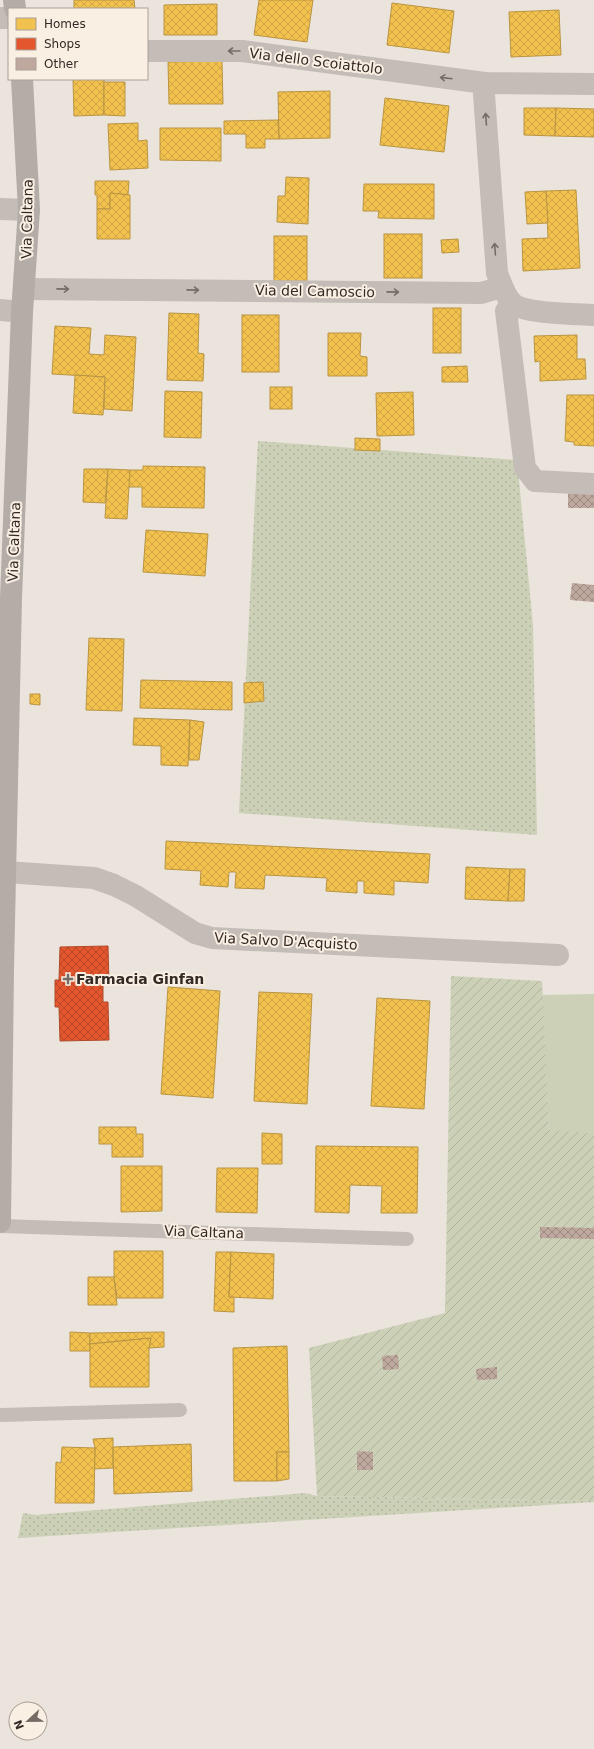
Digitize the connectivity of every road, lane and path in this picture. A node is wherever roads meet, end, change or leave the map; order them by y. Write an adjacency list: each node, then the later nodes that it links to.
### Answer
1 (148, 51): 3 (street, Via dello Scoiattolo, one-way to 1)
2 (22, 80): 6 (main road, Via Caltana)
3 (485, 83): 4 (street, Via dello Scoiattolo); 8 (street, one-way to 3)
4 (594, 84)
5 (0, 209): 6 (street)
6 (29, 210): 7 (main road, Via Caltana)
7 (24, 288): 8 (street, Via del Camoscio, one-way to 8); 10 (main road, Via Caltana)
8 (507, 295): 11 (street); 12 (street)
9 (0, 310): 10 (street)
10 (22, 312): 13 (main road, Via Caltana)
11 (594, 314)
12 (594, 484)
13 (6, 597): 14 (main road, Via Caltana)
14 (5, 872): 15 (street, Via Salvo D'Acquisto); 16 (main road, Via Caltana)
15 (558, 955)
16 (1, 969): 17 (main road, Via Caltana)
17 (0, 1222)
18 (0, 1226): 19 (lane, Via Caltana)
19 (407, 1239)
20 (180, 1410): 21 (lane)
21 (0, 1415)

